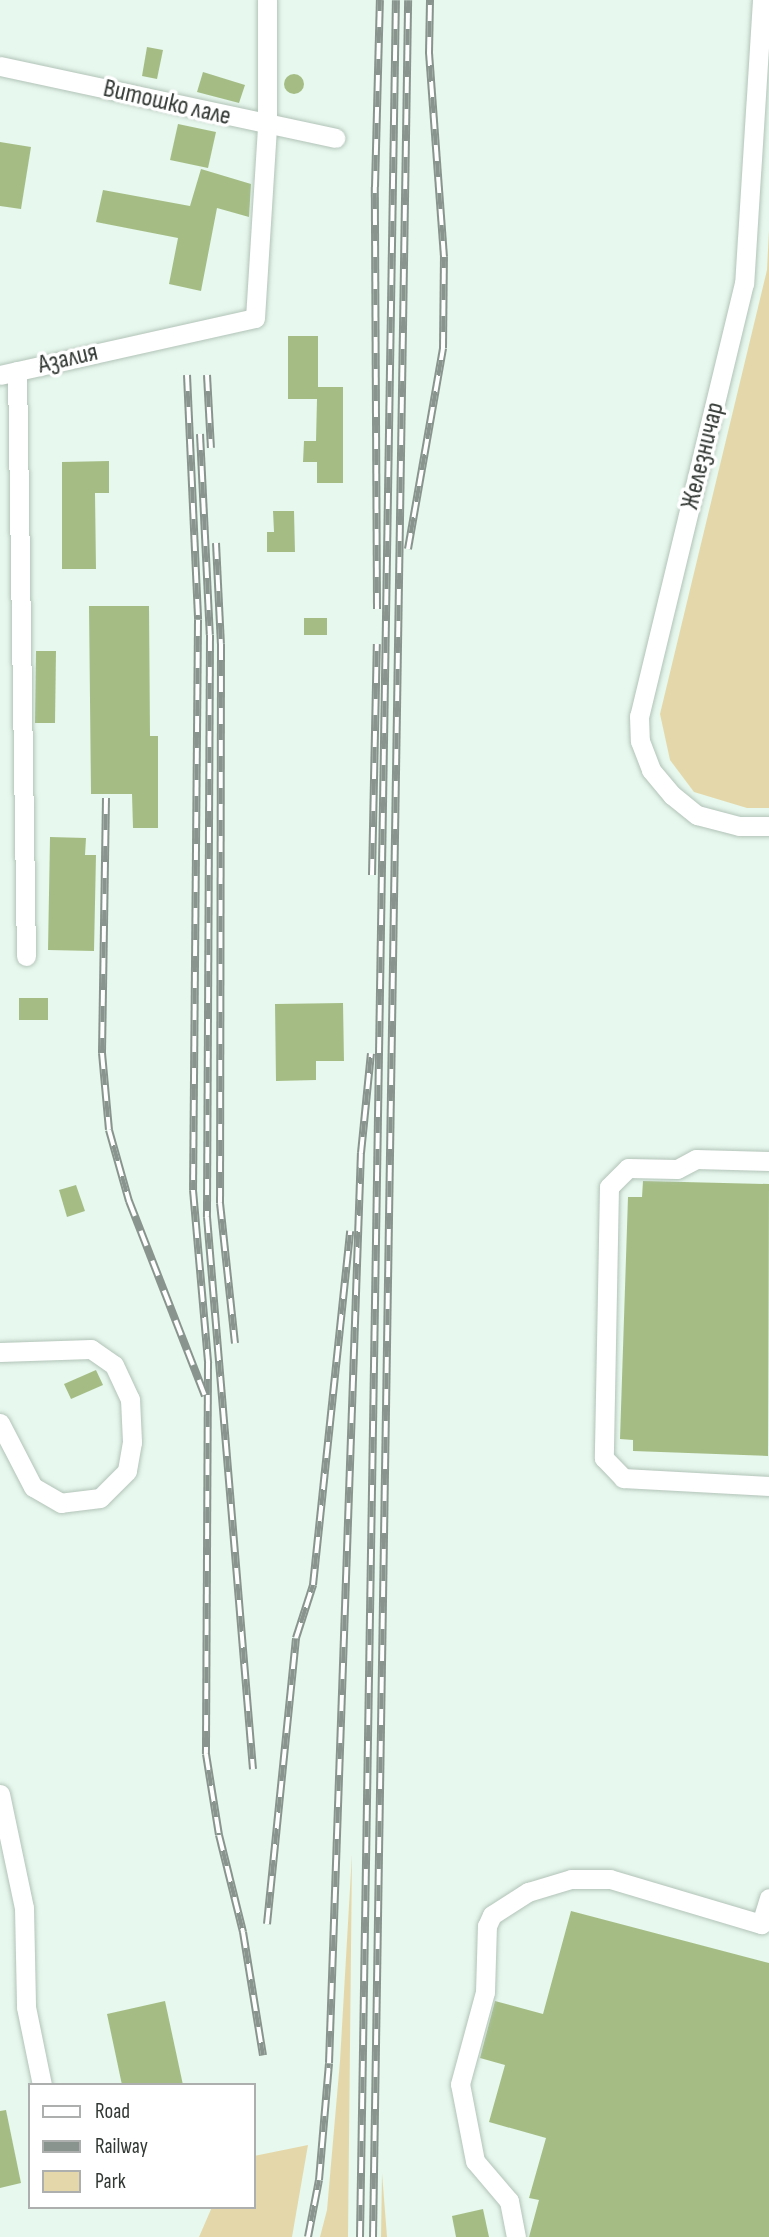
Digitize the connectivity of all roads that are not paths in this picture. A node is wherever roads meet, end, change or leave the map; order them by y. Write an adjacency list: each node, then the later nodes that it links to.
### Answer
1 (267, 0): 4 (street, Азалия)
2 (762, 0): 7 (street, Железничар)
3 (0, 66): 4 (street, Витошко лале)
4 (267, 125): 5 (street, Витошко лале); 6 (street, Азалия)
5 (335, 138)
6 (9, 373): 8 (street, Азалия)
7 (769, 826)
8 (26, 956)
9 (769, 1161): 12 (street)
10 (0, 1352): 11 (street)
11 (0, 1423)
12 (769, 1486)
13 (0, 1794): 15 (street)
14 (769, 1898): 16 (street)
15 (42, 2083)
16 (516, 2237)

